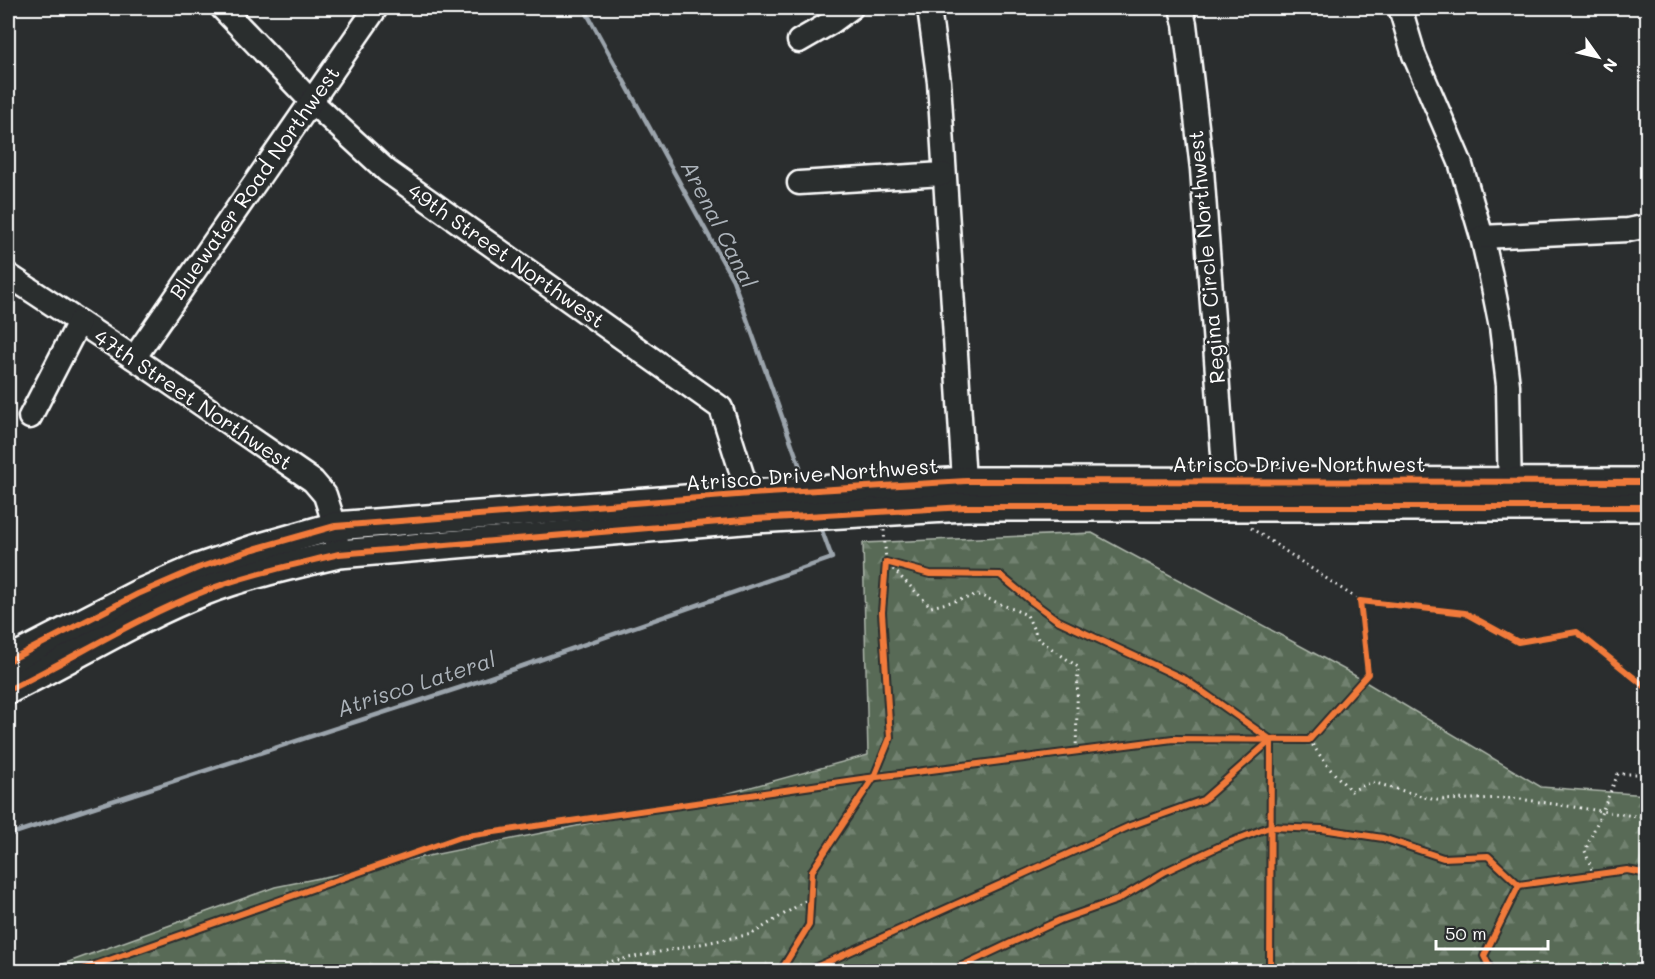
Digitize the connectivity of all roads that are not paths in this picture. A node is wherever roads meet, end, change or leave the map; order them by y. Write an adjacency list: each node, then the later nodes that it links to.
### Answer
1 (222, 8): 8 (street, 49th Street Northwest)
2 (375, 8): 8 (street, Bluewater Road Northwest)
3 (851, 8): 7 (street)
4 (930, 8): 9 (street)
5 (1181, 8): 19 (street, Regina Circle Northwest)
6 (1400, 8): 12 (street)
7 (799, 41)
8 (312, 102): 15 (street, Bluewater Road Northwest); 21 (street, 49th Street Northwest)
9 (943, 174): 10 (street); 18 (street)
10 (800, 183)
11 (1647, 226): 12 (street)
12 (1482, 237): 20 (street)
13 (8, 275): 14 (street, 47th Street Northwest)
14 (79, 321): 15 (street, 47th Street Northwest); 16 (street)
15 (134, 358): 23 (street, 47th Street Northwest)
16 (30, 417)
17 (1647, 482): 20 (main road, Atrisco Drive Northwest)
18 (965, 494): 19 (main road, Atrisco Drive Northwest); 21 (main road, Atrisco Drive Northwest)
19 (1224, 494): 20 (main road, Atrisco Drive Northwest)
20 (1510, 495): 22 (main road, Atrisco Drive Northwest)
21 (753, 507): 23 (main road, Atrisco Drive Northwest); 24 (main road, Atrisco Drive Northwest)
22 (1647, 507)
23 (335, 526): 24 (street, 47th Street Northwest); 25 (main road, Atrisco Drive Northwest)
24 (339, 554): 26 (main road, Atrisco Drive Northwest)
25 (8, 662)
26 (8, 690)

